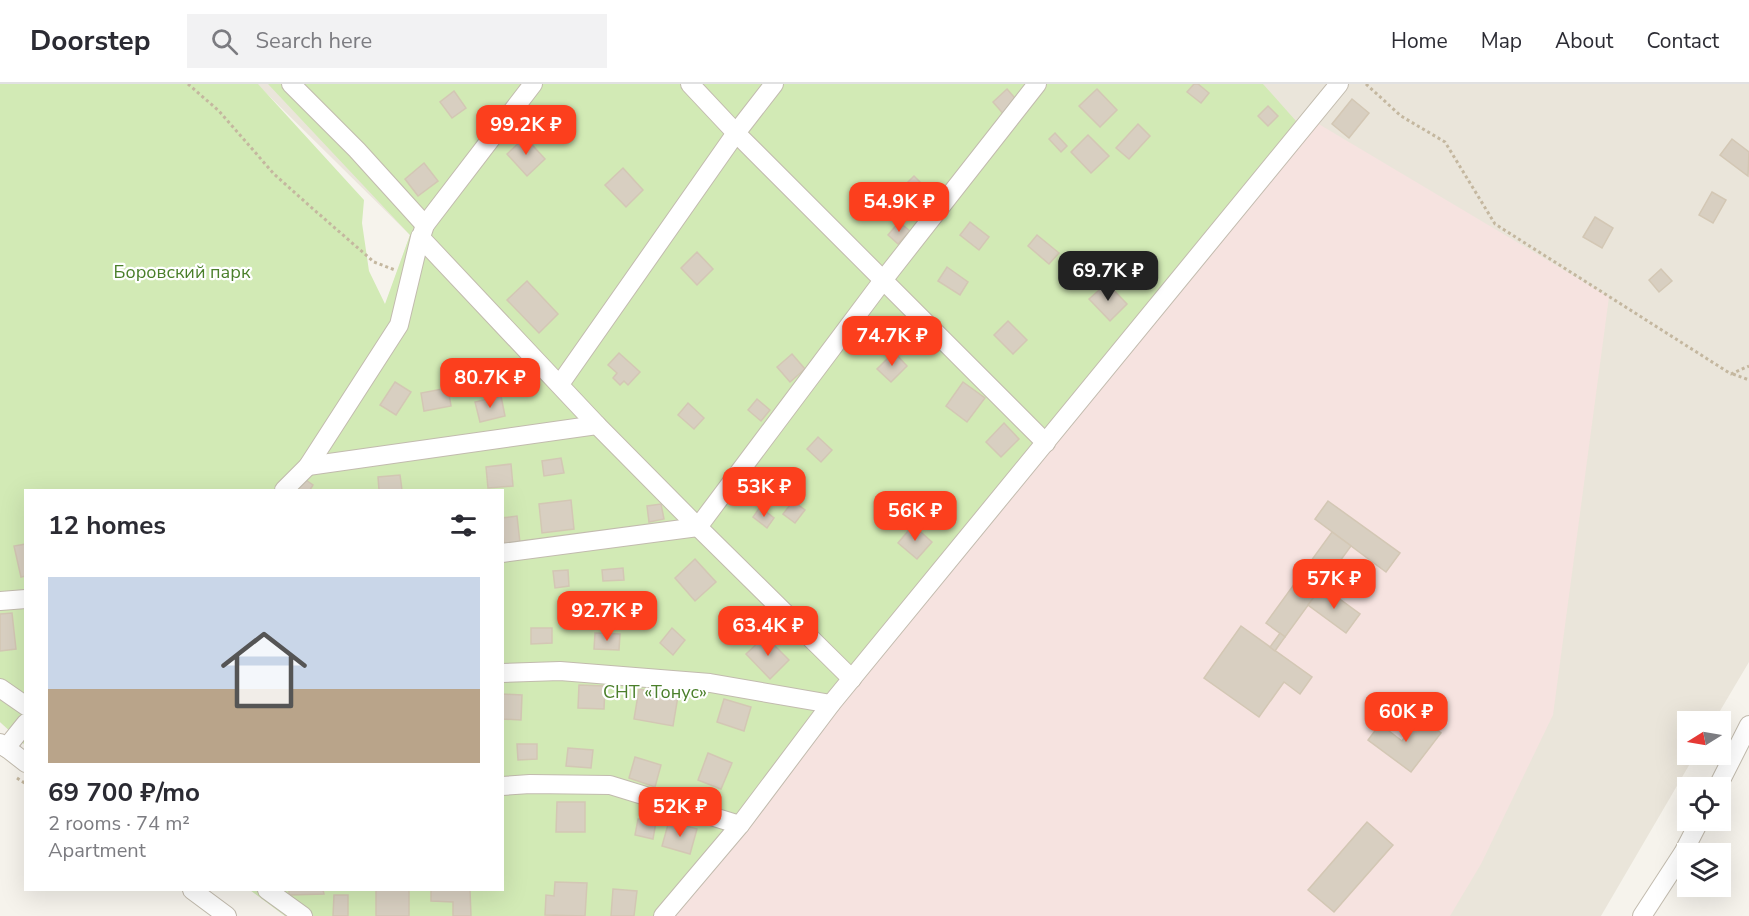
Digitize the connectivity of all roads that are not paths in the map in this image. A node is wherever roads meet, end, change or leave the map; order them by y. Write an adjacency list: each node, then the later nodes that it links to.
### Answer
1 (291, 84): 8 (street)
2 (533, 84): 8 (street)
3 (690, 84): 7 (street)
4 (774, 84): 7 (street)
5 (1037, 84): 9 (street)
6 (1339, 84): 12 (street)
7 (736, 133): 9 (street); 10 (street)
8 (423, 231): 10 (street); 13 (street)
9 (884, 279): 12 (street); 15 (street)
10 (560, 384): 11 (street)
11 (597, 425): 13 (street); 15 (street)
12 (1046, 443): 20 (street)
13 (308, 466): 14 (street)
14 (285, 489)
15 (698, 527): 16 (street); 20 (street)
16 (504, 553)
17 (24, 599): 18 (street)
18 (0, 601)
19 (504, 673): 22 (street)
20 (852, 679): 22 (street)
21 (0, 688): 23 (street)
22 (831, 704): 30 (street)
23 (24, 705)
24 (24, 725): 26 (street)
25 (1749, 725): 28 (street)
26 (3, 745): 27 (street)
27 (24, 761)
28 (1723, 777)
29 (504, 786): 30 (street)
30 (740, 825): 36 (street)
31 (1694, 831): 37 (street)
32 (193, 891): 34 (street)
33 (268, 891): 35 (street)
34 (227, 916)
35 (303, 916)
36 (663, 916)
37 (1642, 916)

